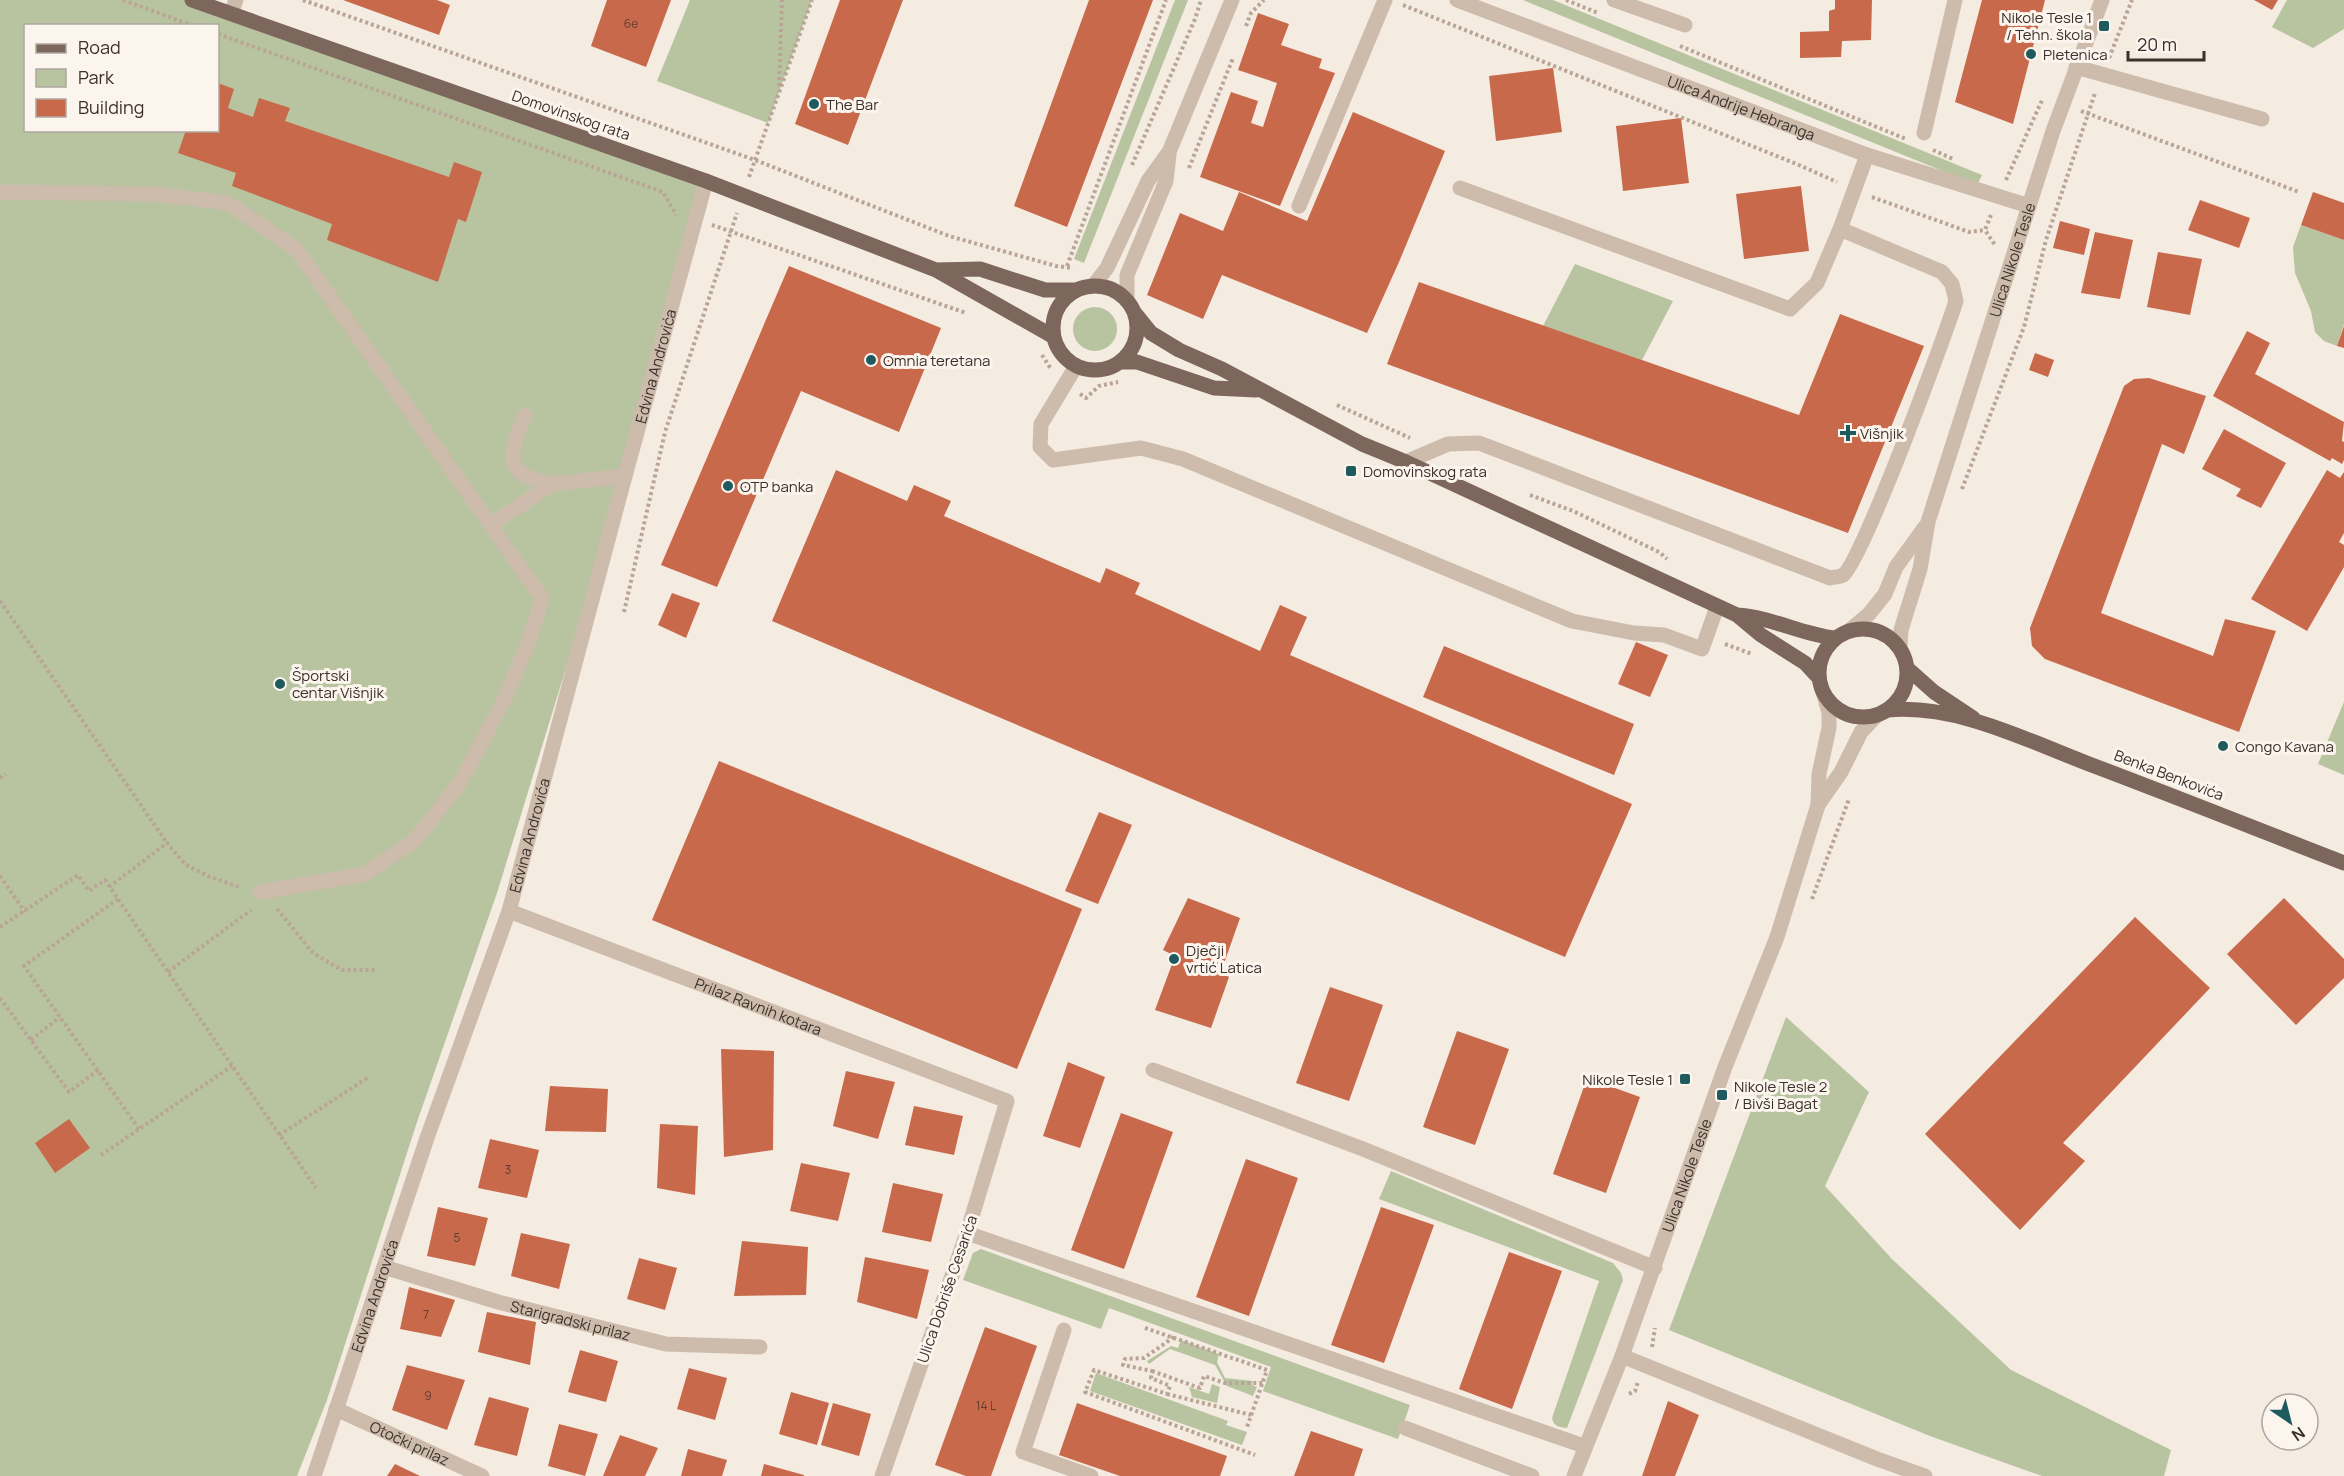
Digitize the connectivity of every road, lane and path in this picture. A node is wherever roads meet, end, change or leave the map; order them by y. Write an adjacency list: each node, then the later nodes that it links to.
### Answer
1 (123, 0): 19 (path)
2 (192, 0): 17 (main road, Domovinskog rata)
3 (303, 0): 35 (path)
4 (782, 0): 26 (path)
5 (812, 0): 26 (path)
6 (1167, 0): 52 (path)
7 (1202, 0): 37 (path)
8 (1232, 0): 33 (street)
9 (1264, 0): 21 (path)
10 (1385, 0): 46 (street)
11 (1457, 0): 34 (street, Ulica Andrije Hebranga)
12 (1566, 0): 18 (path)
13 (1614, 0): 20 (street)
14 (1955, 0): 30 (street)
15 (2102, 0): 25 (street, Ulica Nikole Tesle)
16 (1401, 4): 41 (path)
17 (234, 7): 39 (main road, Domovinskog rata)
18 (1599, 14)
19 (189, 24)
20 (1685, 25)
21 (1244, 29)
22 (219, 34): 48 (path)
23 (1677, 45): 31 (path)
24 (1237, 48): 38 (path)
25 (2076, 67): 27 (street, Ulica Nikole Tesle); 29 (street)
26 (778, 92): 35 (path)
27 (2063, 104): 28 (path); 45 (path); 47 (street, Ulica Nikole Tesle)
28 (2086, 113): 43 (path); 70 (path)
29 (2262, 119)
30 (1924, 133)
31 (1910, 140)
32 (1932, 149): 36 (path)
33 (1169, 152): 55 (street); 57 (street)
34 (1867, 155): 41 (street); 45 (street, Ulica Andrije Hebranga)
35 (755, 160): 44 (path); 52 (path)
36 (1963, 163)
37 (1132, 166)
38 (1186, 177)
39 (706, 181): 44 (main road, Domovinskog rata); 48 (street, Edvina Androvića)
40 (1460, 188): 49 (street)
41 (1854, 190): 49 (street); 50 (path)
42 (0, 192): 72 (street)
43 (2300, 192)
44 (743, 195): 51 (path); 54 (main road, Domovinskog rata)
45 (1998, 197): 47 (street, Ulica Andrije Hebranga)
46 (1299, 206)
47 (2029, 206): 71 (street, Ulica Nikole Tesle)
48 (695, 220): 51 (path); 68 (street, Edvina Androvića)
49 (1840, 230): 67 (street)
50 (1985, 230)
51 (731, 232): 58 (path); 75 (path)
52 (1067, 266): 53 (path)
53 (1075, 269)
54 (936, 270): 56 (main road, Domovinskog rata); 59 (main road, Domovinskog rata)
55 (1093, 286): 56 (main road); 57 (main road)
56 (1077, 290): 59 (main road)
57 (1130, 306): 61 (main road); 65 (main road)
58 (977, 316)
59 (1054, 338): 62 (main road)
60 (1039, 350): 64 (path)
61 (1120, 362): 62 (main road); 65 (main road)
62 (1076, 366): 64 (street)
63 (1120, 382): 64 (path)
64 (1065, 385): 78 (street)
65 (1262, 391): 67 (main road)
66 (525, 415): 69 (street)
67 (1406, 462): 74 (main road)
68 (625, 476): 69 (street); 96 (street, Edvina Androvića)
69 (552, 484): 72 (street)
70 (1958, 500)
71 (1928, 522): 77 (street, Ulica Nikole Tesle); 80 (street, Ulica Nikole Tesle)
72 (492, 525): 94 (street)
73 (0, 602): 90 (path)
74 (1717, 607): 76 (main road); 78 (street)
75 (624, 612)
76 (1737, 615): 79 (main road); 83 (main road)
77 (1850, 630): 79 (main road); 80 (main road)
78 (1707, 636): 81 (path)
79 (1834, 638): 83 (main road)
80 (1900, 647): 82 (main road)
81 (1755, 654)
82 (1907, 668): 85 (main road); 86 (main road, Benka Benkovića)
83 (1818, 677): 84 (main road)
84 (1824, 695): 85 (main road); 89 (street, Ulica Nikole Tesle)
85 (1882, 712): 86 (main road, Benka Benkovića); 89 (street, Ulica Nikole Tesle)
86 (1980, 723): 91 (main road, Benka Benkovića)
87 (6, 774): 88 (path)
88 (0, 778)
89 (1818, 805): 115 (street, Ulica Nikole Tesle)
90 (167, 843): 93 (path); 94 (path)
91 (2344, 863)
92 (0, 876): 97 (path)
93 (110, 887): 95 (path); 97 (path)
94 (264, 895): 99 (path); 100 (path)
95 (118, 899): 100 (path); 102 (path)
96 (509, 911): 108 (street, Prilaz Ravnih kotara); 114 (street, Edvina Androvića)
97 (25, 912): 98 (path)
98 (0, 927)
99 (375, 970)
100 (168, 972): 104 (path)
101 (0, 998): 103 (path)
102 (60, 1017): 103 (path); 105 (path)
103 (31, 1040): 105 (path)
104 (232, 1066): 109 (path); 110 (path)
105 (98, 1070): 109 (path)
106 (1153, 1070): 115 (street)
107 (369, 1077): 110 (path)
108 (1007, 1101): 113 (street, Ulica Dobriše Cesarića)
109 (139, 1129): 111 (path)
110 (279, 1135): 112 (path)
111 (101, 1155)
112 (316, 1188)
113 (967, 1233): 128 (street); 132 (street, Ulica Dobriše Cesarića)
114 (384, 1267): 119 (street, Starigradski prilaz); 124 (street, Edvina Androvića)
115 (1654, 1268): 120 (street, Ulica Nikole Tesle)
116 (1145, 1328): 118 (path)
117 (1064, 1330): 133 (street)
118 (1174, 1337): 121 (path); 122 (path)
119 (760, 1347)
120 (1622, 1356): 128 (street, Ulica Nikole Tesle); 136 (street)
121 (1152, 1371): 122 (path); 123 (path)
122 (1263, 1383): 125 (path)
123 (1167, 1394): 125 (path); 129 (path)
124 (336, 1409): 130 (street, Edvina Androvića); 131 (street, Otočki prilaz)
125 (1251, 1415): 126 (path)
126 (1247, 1427)
127 (1405, 1428): 134 (street)
128 (1584, 1446): 135 (street, Ulica Nikole Tesle)
129 (1255, 1455)
130 (314, 1476)
131 (482, 1476)
132 (882, 1476)
133 (1090, 1476)
134 (1532, 1476)
135 (1574, 1476)
136 (1925, 1476)

